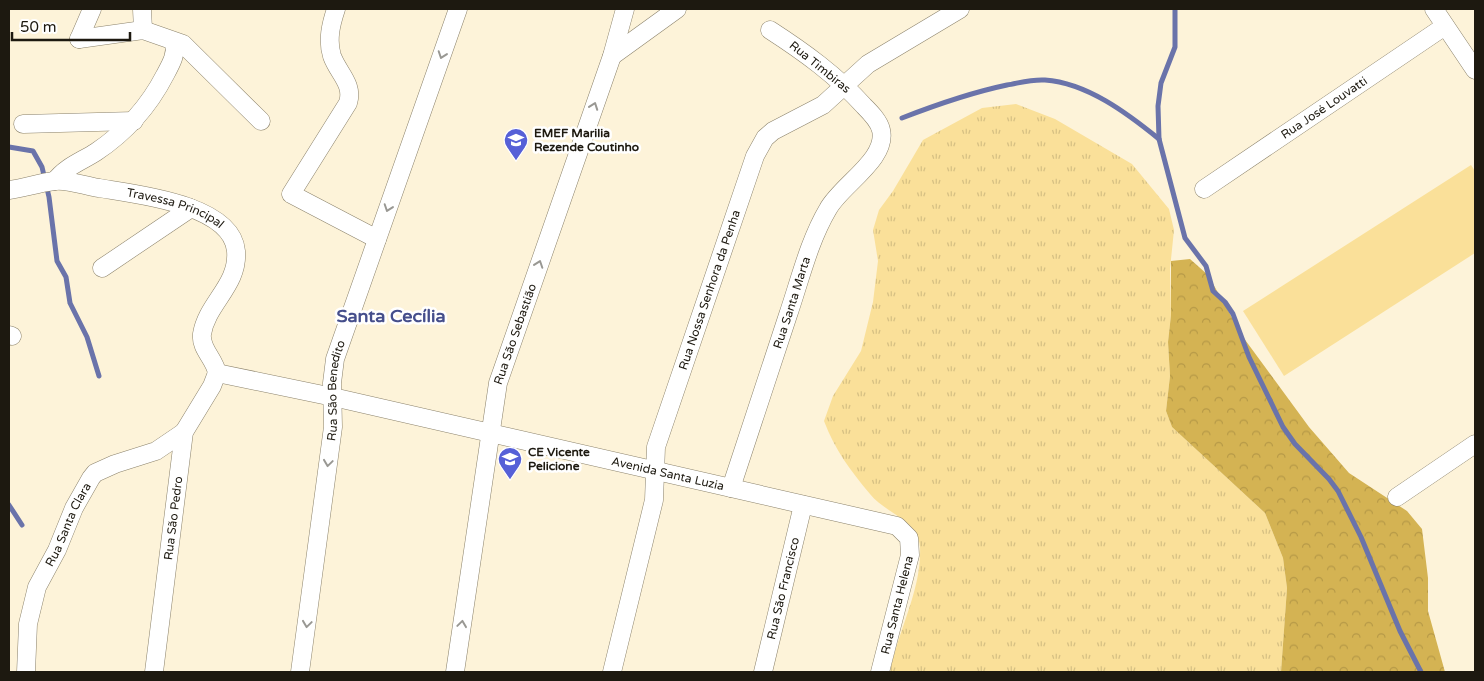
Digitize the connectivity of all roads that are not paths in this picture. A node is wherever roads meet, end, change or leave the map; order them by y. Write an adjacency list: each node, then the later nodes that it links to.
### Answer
1 (92, 9): 10 (street)
2 (142, 9): 10 (street)
3 (336, 9): 24 (street)
4 (458, 9): 24 (street, Rua São Benedito, one-way to 24)
5 (625, 9): 13 (street, Rua São Sebastião)
6 (677, 9): 13 (street)
7 (960, 9): 15 (street, Rua Nossa Senhora da Penha)
8 (1434, 9): 9 (street)
9 (1445, 26): 14 (street); 21 (street, Rua José Louvatti)
10 (143, 30): 12 (street)
11 (770, 30): 15 (street, Rua Timbiras)
12 (174, 42): 16 (street); 17 (street)
13 (612, 56): 29 (street, Rua São Sebastião, one-way to 13)
14 (1475, 70)
15 (845, 85): 19 (street, Rua Timbiras); 31 (street, Rua Nossa Senhora da Penha)
16 (134, 121): 18 (street); 20 (street)
17 (261, 121)
18 (23, 124)
19 (882, 134): 32 (street, Rua Santa Marta)
20 (55, 181): 22 (street); 23 (street, Travessa Principal)
21 (1204, 189)
22 (9, 190)
23 (191, 208): 25 (street); 26 (street, Travessa Principal)
24 (377, 239): 27 (street, Rua São Benedito)
25 (102, 268)
26 (217, 373): 27 (street, Avenida Santa Luzia); 28 (street, Rua São Pedro)
27 (333, 397): 29 (street, Avenida Santa Luzia); 38 (street, Rua São Benedito, one-way to 38)
28 (184, 432): 36 (street, Rua Santa Clara); 37 (street, Rua São Pedro)
29 (490, 434): 31 (street, Avenida Santa Luzia); 39 (street, Rua São Sebastião, one-way to 29)
30 (1474, 449): 33 (street)
31 (655, 472): 32 (street, Avenida Santa Luzia); 40 (street, Rua Nossa Senhora da Penha)
32 (731, 488): 34 (street, Avenida Santa Luzia)
33 (1397, 497)
34 (803, 505): 35 (street, Avenida Santa Luzia); 41 (street, Rua São Francisco)
35 (910, 538): 42 (street, Rua Santa Helena)
36 (26, 672)
37 (154, 672)
38 (300, 672)
39 (455, 672)
40 (612, 672)
41 (764, 672)
42 (880, 672)

